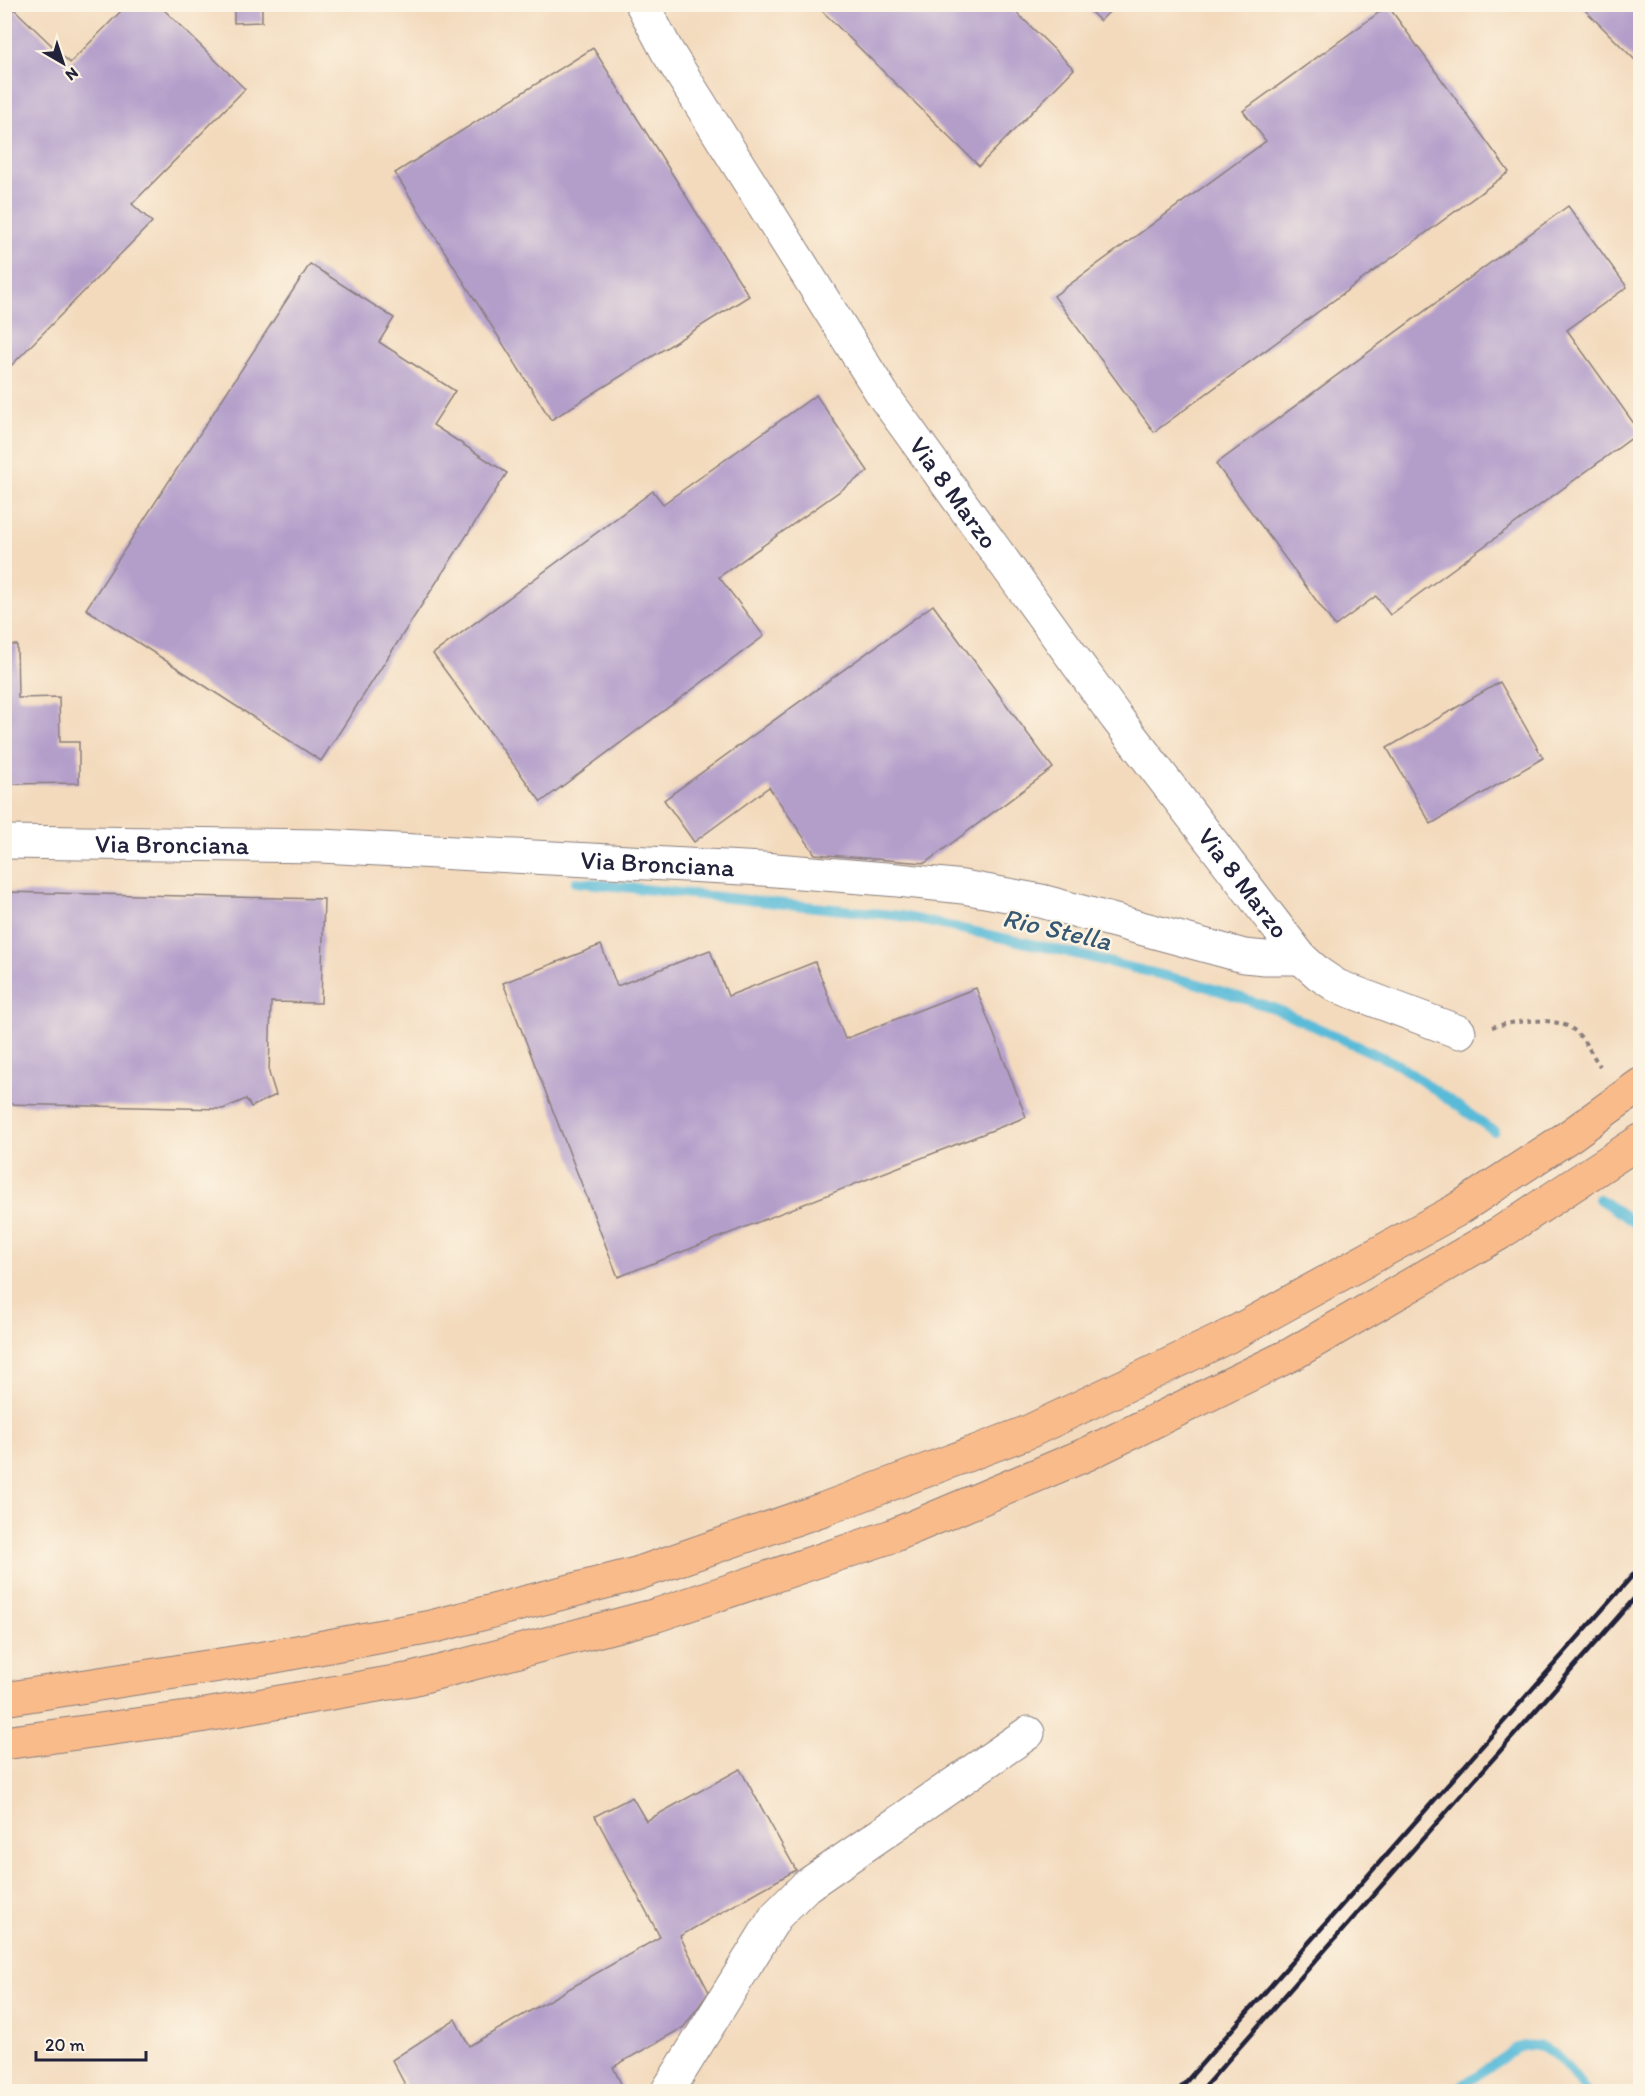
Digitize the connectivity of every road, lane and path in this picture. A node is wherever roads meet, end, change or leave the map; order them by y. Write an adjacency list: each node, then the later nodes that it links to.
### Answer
1 (642, 4): 3 (street, Via 8 Marzo)
2 (4, 842): 3 (street, Via Bronciana)
3 (1301, 958): 4 (street, Via 8 Marzo)
4 (1459, 1032): 5 (path)
5 (1600, 1066)
6 (1641, 1085): 8 (highway)
7 (1641, 1141): 10 (highway)
8 (4, 1699)
9 (1028, 1733): 11 (street)
10 (4, 1743)
11 (667, 2091)

